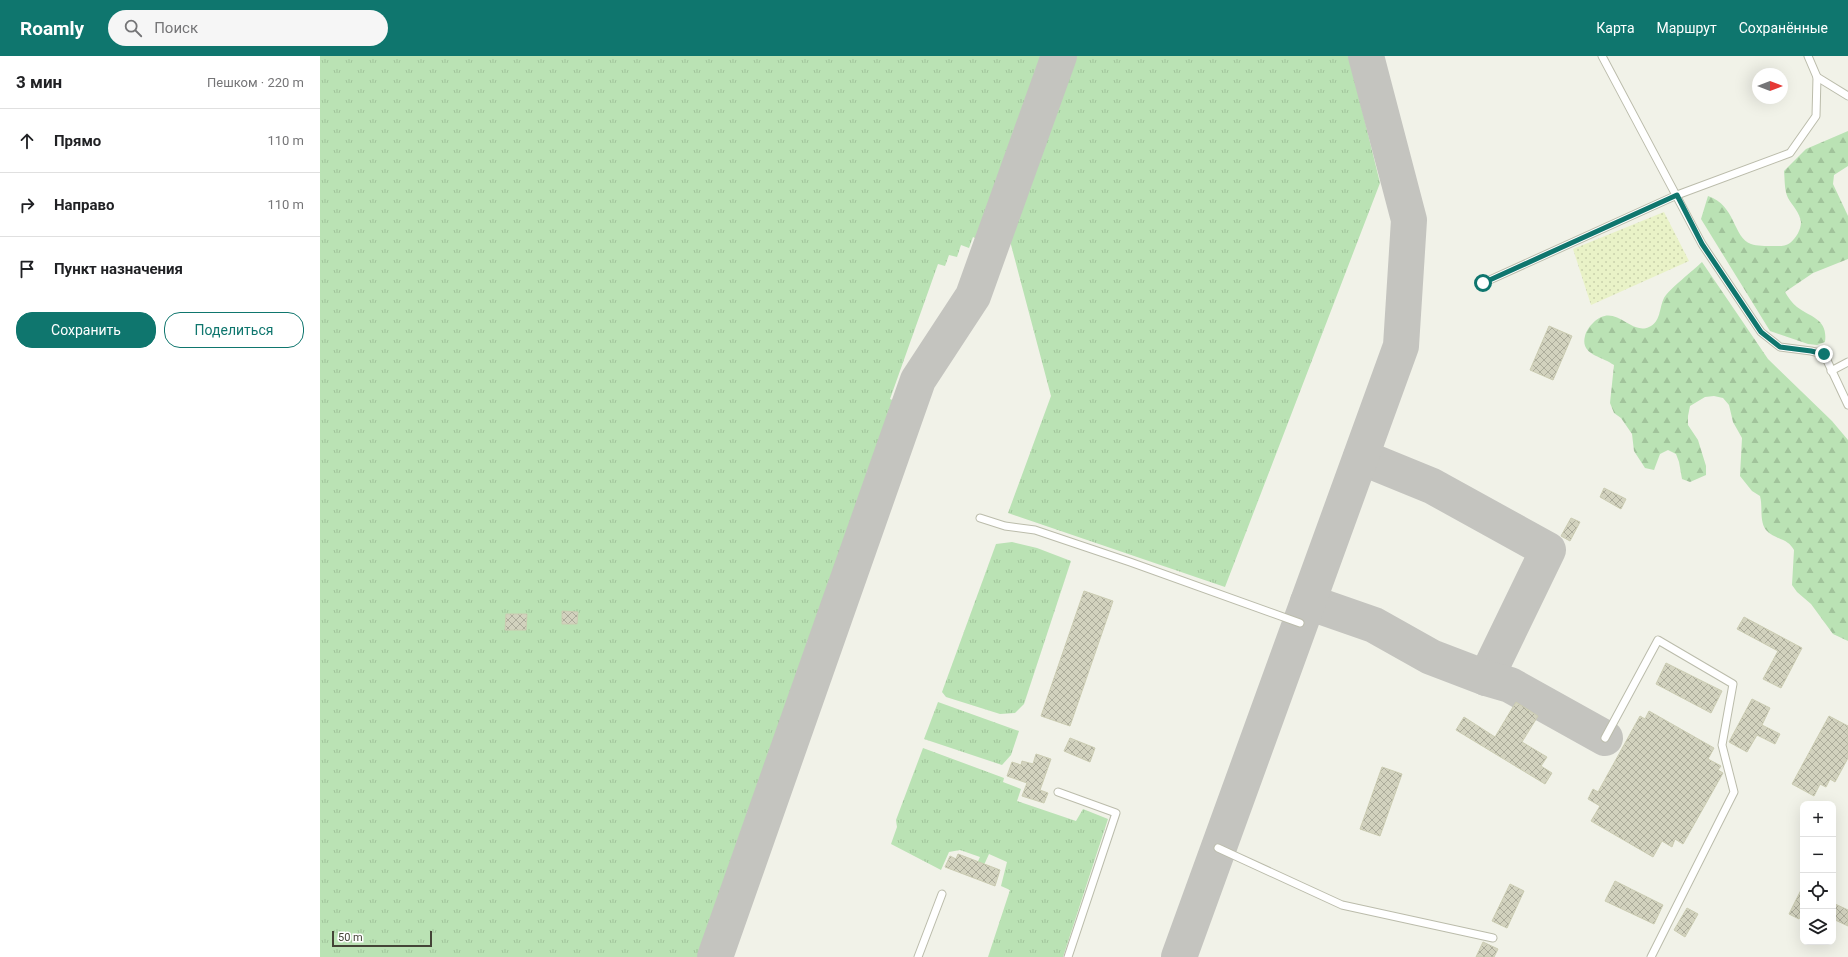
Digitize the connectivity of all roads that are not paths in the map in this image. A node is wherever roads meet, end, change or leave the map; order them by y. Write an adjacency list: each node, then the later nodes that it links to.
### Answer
1 (1602, 56): 5 (lane)
2 (1808, 56): 3 (lane)
3 (1817, 77): 4 (lane); 5 (lane)
4 (1848, 96)
5 (1677, 195): 6 (lane); 8 (lane)
6 (1483, 283)
7 (1848, 362): 8 (lane)
8 (1832, 371): 9 (lane)
9 (1848, 405)
10 (980, 518): 11 (lane)
11 (1300, 623)
12 (1605, 738): 19 (lane)
13 (1058, 792): 18 (lane)
14 (1218, 848): 16 (lane)
15 (942, 894): 17 (lane)
16 (1493, 938)
17 (918, 957)
18 (1068, 957)
19 (1651, 957)

